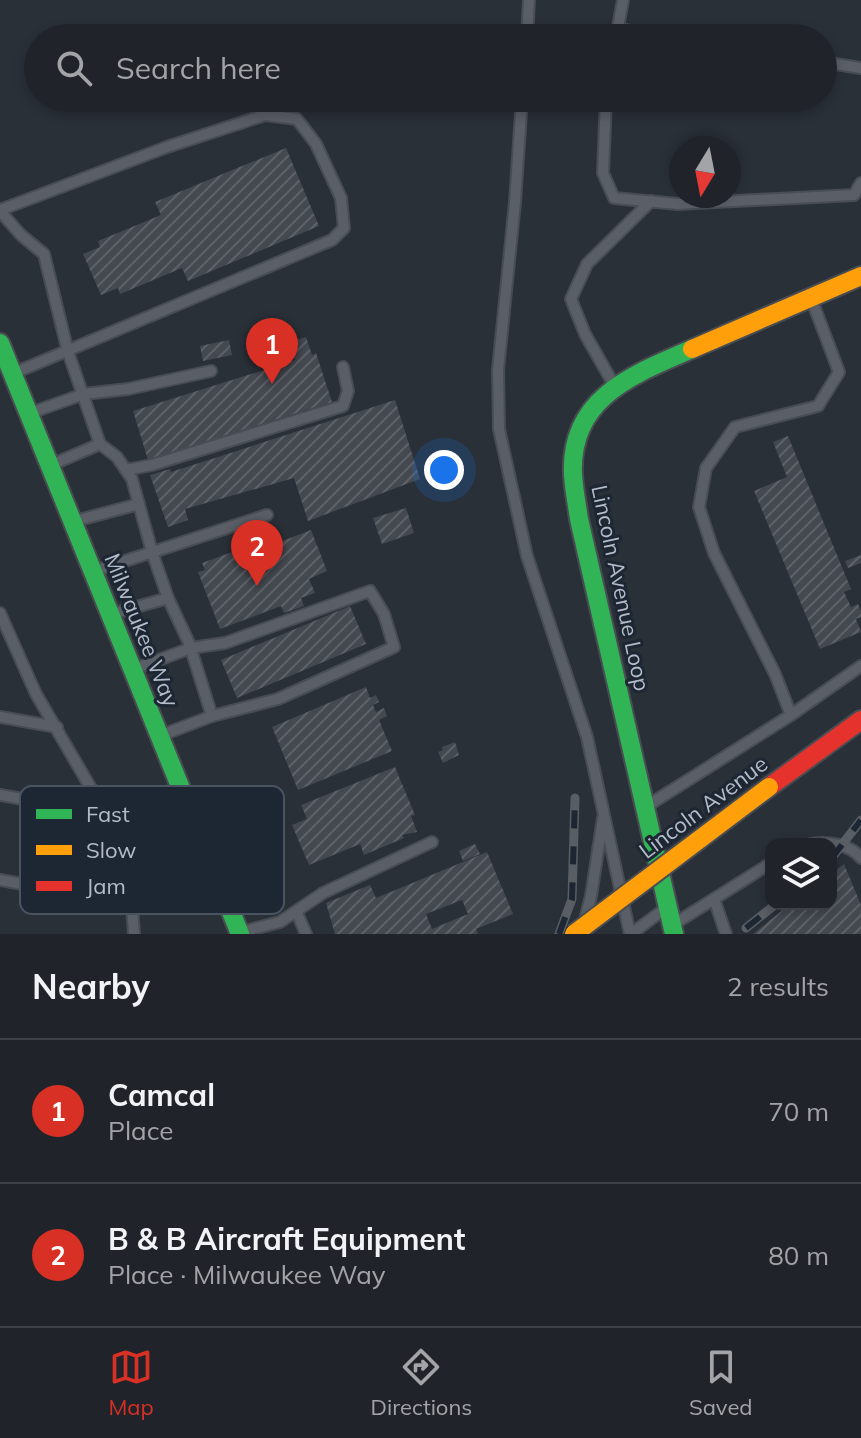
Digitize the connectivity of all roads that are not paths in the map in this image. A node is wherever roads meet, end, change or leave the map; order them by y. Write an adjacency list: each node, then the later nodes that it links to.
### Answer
1 (529, 0): 3 (lane)
2 (623, 0): 4 (lane)
3 (528, 24)
4 (619, 24)
5 (837, 64): 6 (lane)
6 (861, 68)
7 (521, 112): 48 (lane)
8 (605, 112): 10 (lane)
9 (861, 183): 10 (lane)
10 (651, 201): 19 (lane)
11 (0, 210): 15 (lane); 15 (lane)
12 (861, 276): 13 (street, Lincoln Avenue Loop)
13 (811, 297): 19 (street, Lincoln Avenue Loop); 37 (lane)
14 (0, 343): 18 (street, Milwaukee Way)
15 (68, 352): 18 (lane); 20 (lane)
16 (343, 367): 24 (lane)
17 (211, 371): 20 (lane)
18 (12, 373): 21 (street, Milwaukee Way)
19 (615, 387): 47 (street, Lincoln Avenue Loop)
20 (84, 394): 21 (lane); 22 (lane)
21 (28, 414): 23 (street, Milwaukee Way)
22 (100, 444): 23 (lane); 24 (lane)
23 (50, 466): 27 (street, Milwaukee Way)
24 (126, 470): 25 (lane)
25 (139, 504): 27 (lane); 28 (lane)
26 (267, 515): 28 (lane)
27 (72, 522): 29 (street, Milwaukee Way)
28 (152, 552): 29 (lane); 30 (lane)
29 (92, 571): 32 (street, Milwaukee Way)
30 (168, 598): 32 (lane); 34 (lane)
31 (0, 613): 33 (lane)
32 (109, 615): 36 (street, Milwaukee Way)
33 (4, 630): 41 (lane)
34 (191, 648): 36 (lane); 38 (lane); 38 (lane)
35 (861, 666): 37 (lane)
36 (132, 670): 42 (street, Milwaukee Way)
37 (791, 715): 47 (lane)
38 (212, 716): 42 (lane)
39 (0, 717): 41 (lane)
40 (861, 720): 63 (street, Lincoln Avenue, bridge)
41 (57, 727): 43 (lane)
42 (159, 736): 44 (street, Milwaukee Way)
43 (90, 786)
44 (180, 786)
45 (0, 795): 46 (lane)
46 (20, 799)
47 (646, 808): 59 (street, Lincoln Avenue Loop)
48 (604, 812): 64 (lane); 65 (lane)
49 (432, 842): 56 (lane)
50 (837, 845): 51 (lane)
51 (861, 858)
52 (765, 867): 55 (lane)
53 (0, 880): 54 (lane)
54 (20, 884)
55 (714, 899): 59 (lane); 66 (lane)
56 (297, 913): 60 (lane); 62 (lane)
57 (133, 914): 61 (lane)
58 (232, 914): 60 (street, Milwaukee Way)
59 (671, 922): 65 (lane)
60 (240, 933)
61 (134, 934)
62 (306, 934)
63 (574, 934)
64 (581, 934)
65 (631, 934)
66 (726, 934)

